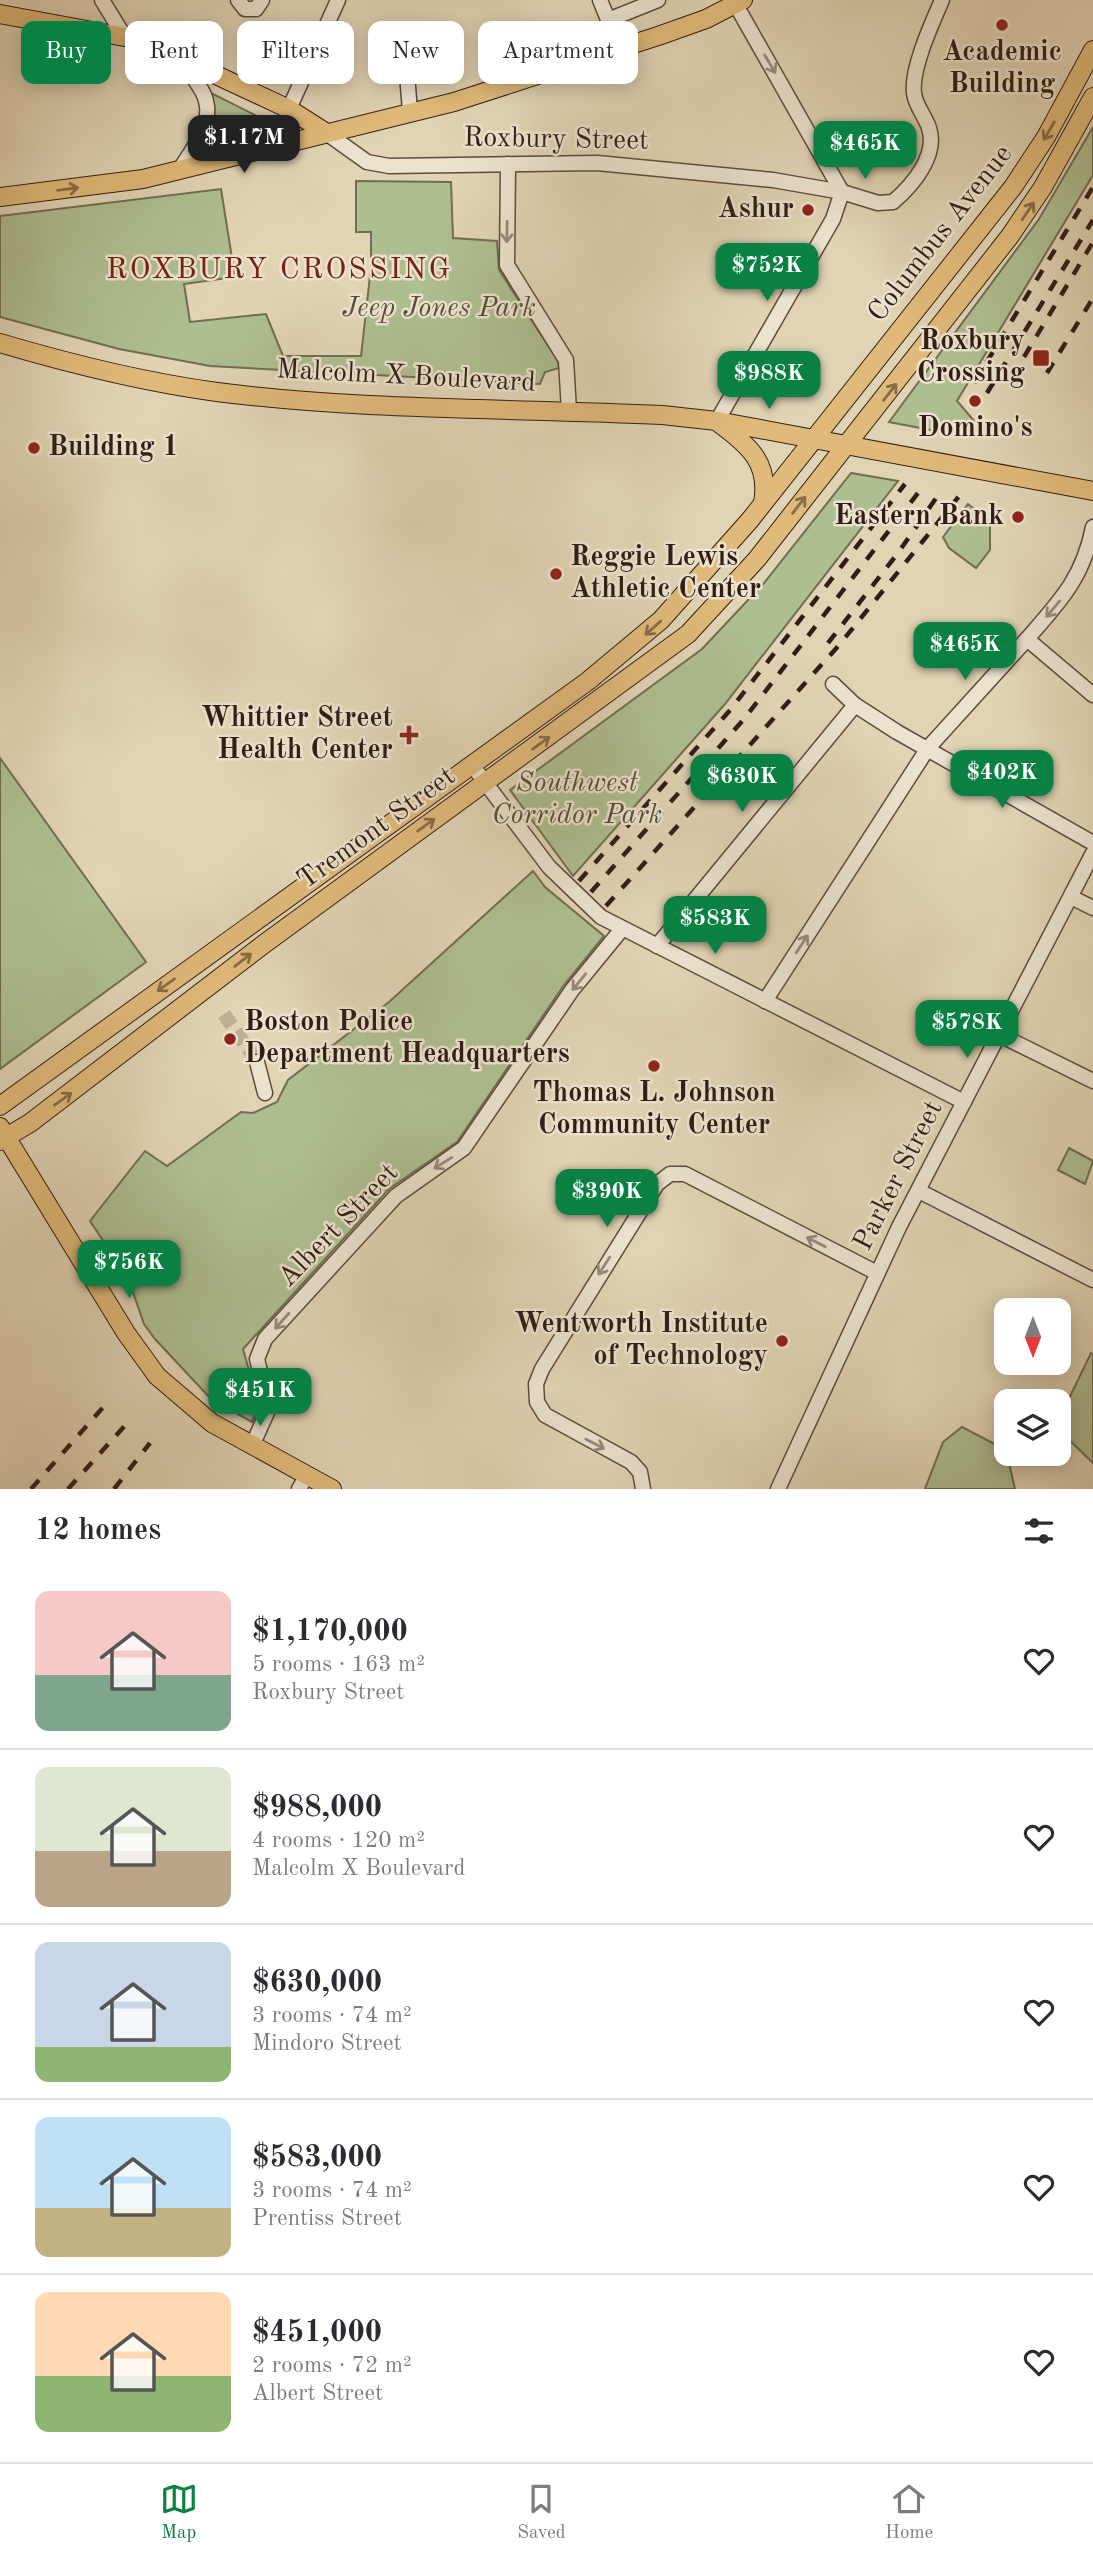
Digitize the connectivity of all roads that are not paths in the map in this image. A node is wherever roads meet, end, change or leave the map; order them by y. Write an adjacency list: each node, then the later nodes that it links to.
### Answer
1 (102, 0): 11 (street)
2 (238, 0): 3 (street)
3 (262, 0)
4 (338, 0): 19 (street)
5 (600, 0): 10 (street)
6 (658, 0): 10 (street)
7 (942, 0): 25 (street, Roxbury Street)
8 (739, 3): 12 (main road); 25 (street, one-way to 25)
9 (0, 14): 11 (main road)
10 (608, 20)
11 (124, 36)
12 (638, 42)
13 (1093, 50): 30 (main road, Columbus Avenue, one-way to 30)
14 (223, 78): 19 (main road)
15 (197, 84): 24 (street)
16 (408, 84): 20 (street)
17 (514, 84): 20 (main road)
18 (1093, 97): 31 (main road, Columbus Avenue, one-way to 18)
19 (289, 109): 21 (main road); 22 (street)
20 (410, 111): 21 (main road)
21 (326, 132): 22 (main road); 23 (street, Roxbury Street)
22 (279, 146): 24 (main road)
23 (508, 164): 25 (street, Roxbury Street); 28 (street, one-way to 28)
24 (179, 171): 26 (main road, one-way to 24)
25 (842, 192): 29 (street)
26 (0, 197)
27 (0, 343): 28 (main road, Malcolm X Boulevard)
28 (569, 411): 29 (main road, Malcolm X Boulevard)
29 (717, 421): 30 (main road, Malcolm X Boulevard); 33 (main road)
30 (813, 439): 31 (main road); 33 (main road, Tremont Street)
31 (847, 445): 32 (main road); 41 (main road, Tremont Street, one-way to 31)
32 (1093, 491)
33 (762, 503): 40 (main road, Tremont Street, one-way to 40)
34 (1093, 527): 35 (street, one-way to 35)
35 (1027, 639): 37 (street); 39 (street)
36 (833, 684): 38 (street)
37 (1088, 692)
38 (855, 705): 39 (street); 47 (street)
39 (928, 748): 42 (street); 48 (street, one-way to 39)
40 (472, 765): 41 (street); 54 (main road, Tremont Street, one-way to 54)
41 (486, 782): 46 (street); 55 (main road, Tremont Street, one-way to 41)
42 (1093, 842)
43 (1093, 853): 44 (street, Parker Street)
44 (1071, 897): 45 (street); 49 (street, Parker Street)
45 (1093, 908)
46 (622, 929): 47 (street); 59 (street, Albert Street, one-way to 59)
47 (657, 946): 48 (street)
48 (765, 1001): 53 (street)
49 (1000, 1035): 51 (street); 53 (street, Parker Street)
50 (257, 1062): 52 (street)
51 (1093, 1081)
52 (265, 1093)
53 (964, 1102): 56 (street, Parker Street)
54 (0, 1106)
55 (2, 1135): 59 (main road)
56 (919, 1191): 57 (street, Parker Street); 58 (street)
57 (877, 1273): 62 (street, one-way to 62); 63 (street, Parker Street)
58 (1093, 1280)
59 (252, 1446): 60 (main road)
60 (303, 1482): 61 (main road)
61 (332, 1489)
62 (643, 1489)
63 (778, 1489)

